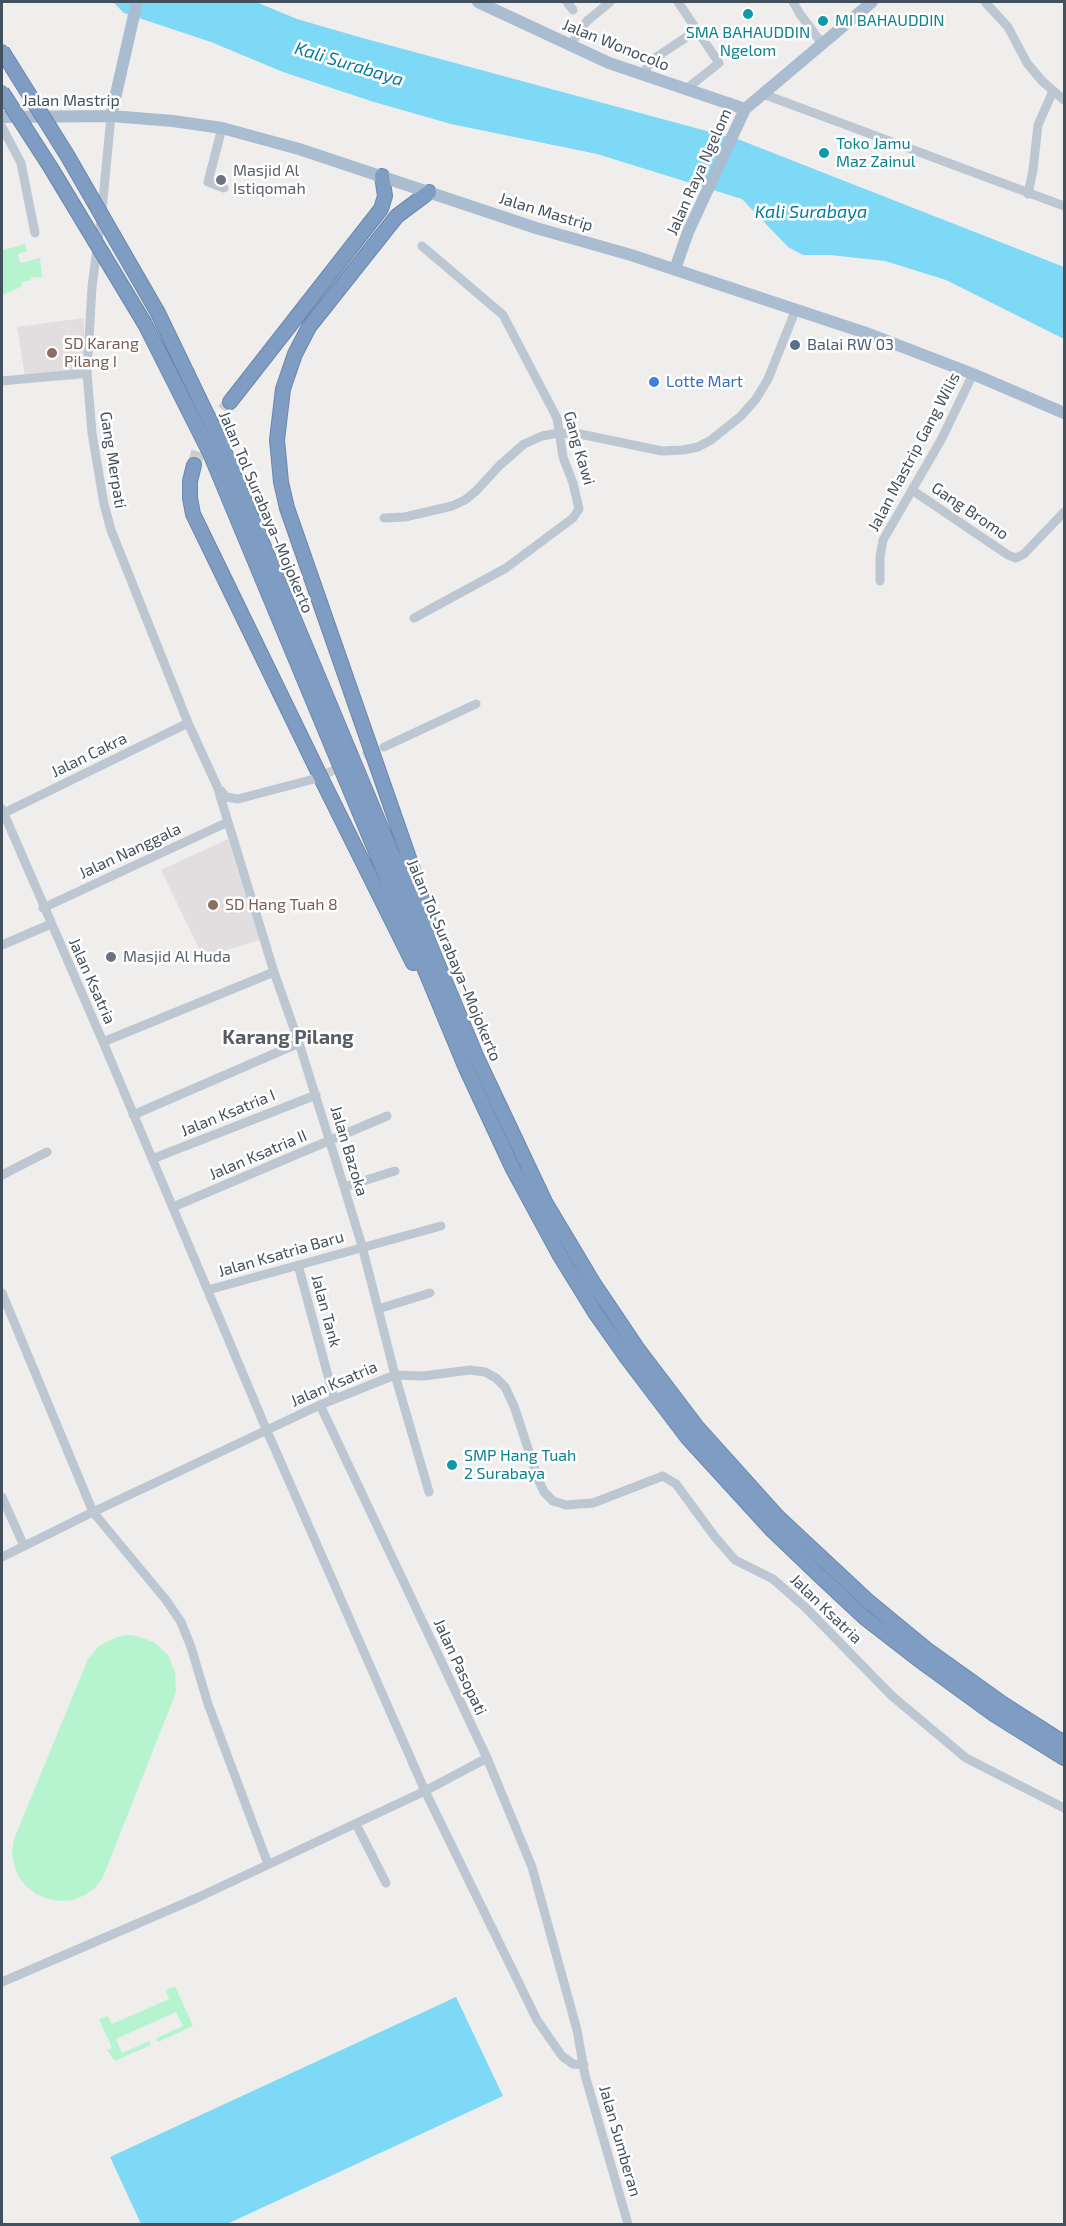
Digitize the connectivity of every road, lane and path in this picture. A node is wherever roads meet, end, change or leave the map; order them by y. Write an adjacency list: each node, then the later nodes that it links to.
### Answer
1 (137, 2): 20 (main road)
2 (478, 2): 10 (main road, Jalan Wonocolo)
3 (610, 2): 8 (street)
4 (678, 2): 9 (street)
5 (793, 2): 11 (street)
6 (872, 2): 11 (main road, Jalan Raya Ngelom)
7 (985, 2): 15 (street)
8 (600, 5): 10 (street)
9 (697, 30): 13 (street); 14 (street)
10 (570, 45): 13 (main road, Jalan Wonocolo)
11 (823, 45): 17 (main road, Jalan Raya Ngelom)
12 (2, 51): 56 (highway, Jalan Tol Surabaya–Mojokerto, bridge)
13 (642, 75): 14 (main road, Jalan Wonocolo)
14 (685, 90): 19 (main road, Jalan Wonocolo)
15 (1053, 91): 18 (street); 27 (street)
16 (2, 92): 57 (highway, Jalan Tol Surabaya–Mojokerto, bridge)
17 (763, 94): 19 (main road, Jalan Raya Ngelom); 27 (street)
18 (1065, 100)
19 (745, 109): 31 (main road, Jalan Raya Ngelom)
20 (111, 116): 21 (main road, Jalan Mastrip); 23 (main road, Jalan Mastrip); 33 (street, Gang Merpati)
21 (2, 117)
22 (2, 127): 29 (street)
23 (222, 128): 24 (main road, Jalan Mastrip); 25 (street)
24 (382, 176): 26 (main road, Jalan Mastrip); 36 (highway)
25 (224, 188)
26 (429, 192): 31 (main road, Jalan Mastrip); 56 (highway)
27 (1028, 194): 28 (street)
28 (1065, 206)
29 (35, 233)
30 (422, 246): 38 (street, Gang Kawi)
31 (675, 269): 32 (main road, Jalan Mastrip)
32 (796, 309): 34 (main road, Jalan Mastrip); 38 (street)
33 (87, 374): 35 (street); 46 (street, Gang Merpati)
34 (973, 374): 37 (main road, Jalan Mastrip); 40 (street, Jalan Mastrip Gang Wilis)
35 (2, 381)
36 (230, 402)
37 (1065, 413)
38 (558, 433): 42 (street); 44 (street, Gang Kawi)
39 (194, 465): 57 (highway)
40 (912, 490): 41 (street, Gang Bromo); 43 (street, Jalan Mastrip Gang Wilis)
41 (1065, 512)
42 (384, 518)
43 (880, 581)
44 (414, 618)
45 (476, 704): 47 (street)
46 (188, 723): 49 (street, Gang Merpati); 50 (street, Jalan Cakra)
47 (384, 747)
48 (314, 779): 49 (street)
49 (217, 786): 51 (street, Gang Merpati)
50 (2, 813): 52 (street, Jalan Ksatria)
51 (228, 822): 52 (street, Jalan Nanggala); 55 (street, Jalan Bazoka)
52 (43, 908): 53 (street, Jalan Ksatria)
53 (51, 924): 54 (street); 58 (street, Jalan Ksatria)
54 (2, 945)
55 (274, 972): 58 (street); 59 (street, Jalan Bazoka)
56 (450, 993): 86 (highway, Jalan Tol Surabaya–Mojokerto)
57 (449, 1028): 86 (highway, Jalan Tol Surabaya–Mojokerto)
58 (103, 1042): 61 (street, Jalan Ksatria)
59 (299, 1043): 60 (street, Jalan Bazoka); 61 (street)
60 (316, 1095): 63 (street, Jalan Bazoka); 65 (street, Jalan Ksatria I)
61 (133, 1115): 65 (street, Jalan Ksatria)
62 (387, 1116): 63 (street, Jalan Ksatria II)
63 (330, 1141): 68 (street, Jalan Bazoka); 69 (street, Jalan Ksatria II)
64 (47, 1152): 67 (street)
65 (152, 1159): 69 (street, Jalan Ksatria)
66 (395, 1171): 68 (street)
67 (2, 1175)
68 (344, 1187): 71 (street, Jalan Bazoka)
69 (173, 1207): 73 (street, Jalan Ksatria)
70 (441, 1226): 71 (street, Jalan Ksatria Baru)
71 (362, 1246): 72 (street, Jalan Ksatria Baru); 76 (street, Jalan Bazoka)
72 (298, 1266): 73 (street, Jalan Ksatria Baru); 78 (street, Jalan Tank)
73 (208, 1290): 80 (street, Jalan Ksatria)
74 (2, 1293): 83 (street)
75 (430, 1293): 76 (street)
76 (378, 1309): 77 (street, Jalan Bazoka)
77 (395, 1375): 78 (street, Jalan Ksatria); 81 (street, Jalan Bazoka); 92 (street, Jalan Ksatria)
78 (334, 1398): 79 (street, Jalan Ksatria)
79 (320, 1405): 80 (street, Jalan Ksatria); 89 (street, Jalan Pasopati)
80 (267, 1431): 83 (street); 91 (street, Jalan Ksatria)
81 (429, 1492)
82 (2, 1497): 84 (street)
83 (93, 1512): 84 (street); 94 (street)
84 (24, 1546): 85 (street)
85 (2, 1557)
86 (999, 1710): 87 (highway, Jalan Tol Surabaya–Mojokerto)
87 (1038, 1736): 88 (highway, Jalan Tol Surabaya–Mojokerto); 90 (highway, Jalan Tol Surabaya–Mojokerto)
88 (1065, 1743)
89 (487, 1758): 91 (street); 96 (street, Jalan Pasopati)
90 (1065, 1758)
91 (425, 1791): 93 (street); 98 (street, Jalan Ksatria)
92 (1065, 1808)
93 (356, 1824): 94 (street); 95 (street)
94 (268, 1864): 97 (street)
95 (386, 1883)
96 (555, 1949): 98 (street, Jalan Sumberan)
97 (2, 1982)
98 (584, 2065): 99 (street, Jalan Sumberan)
99 (628, 2224)

